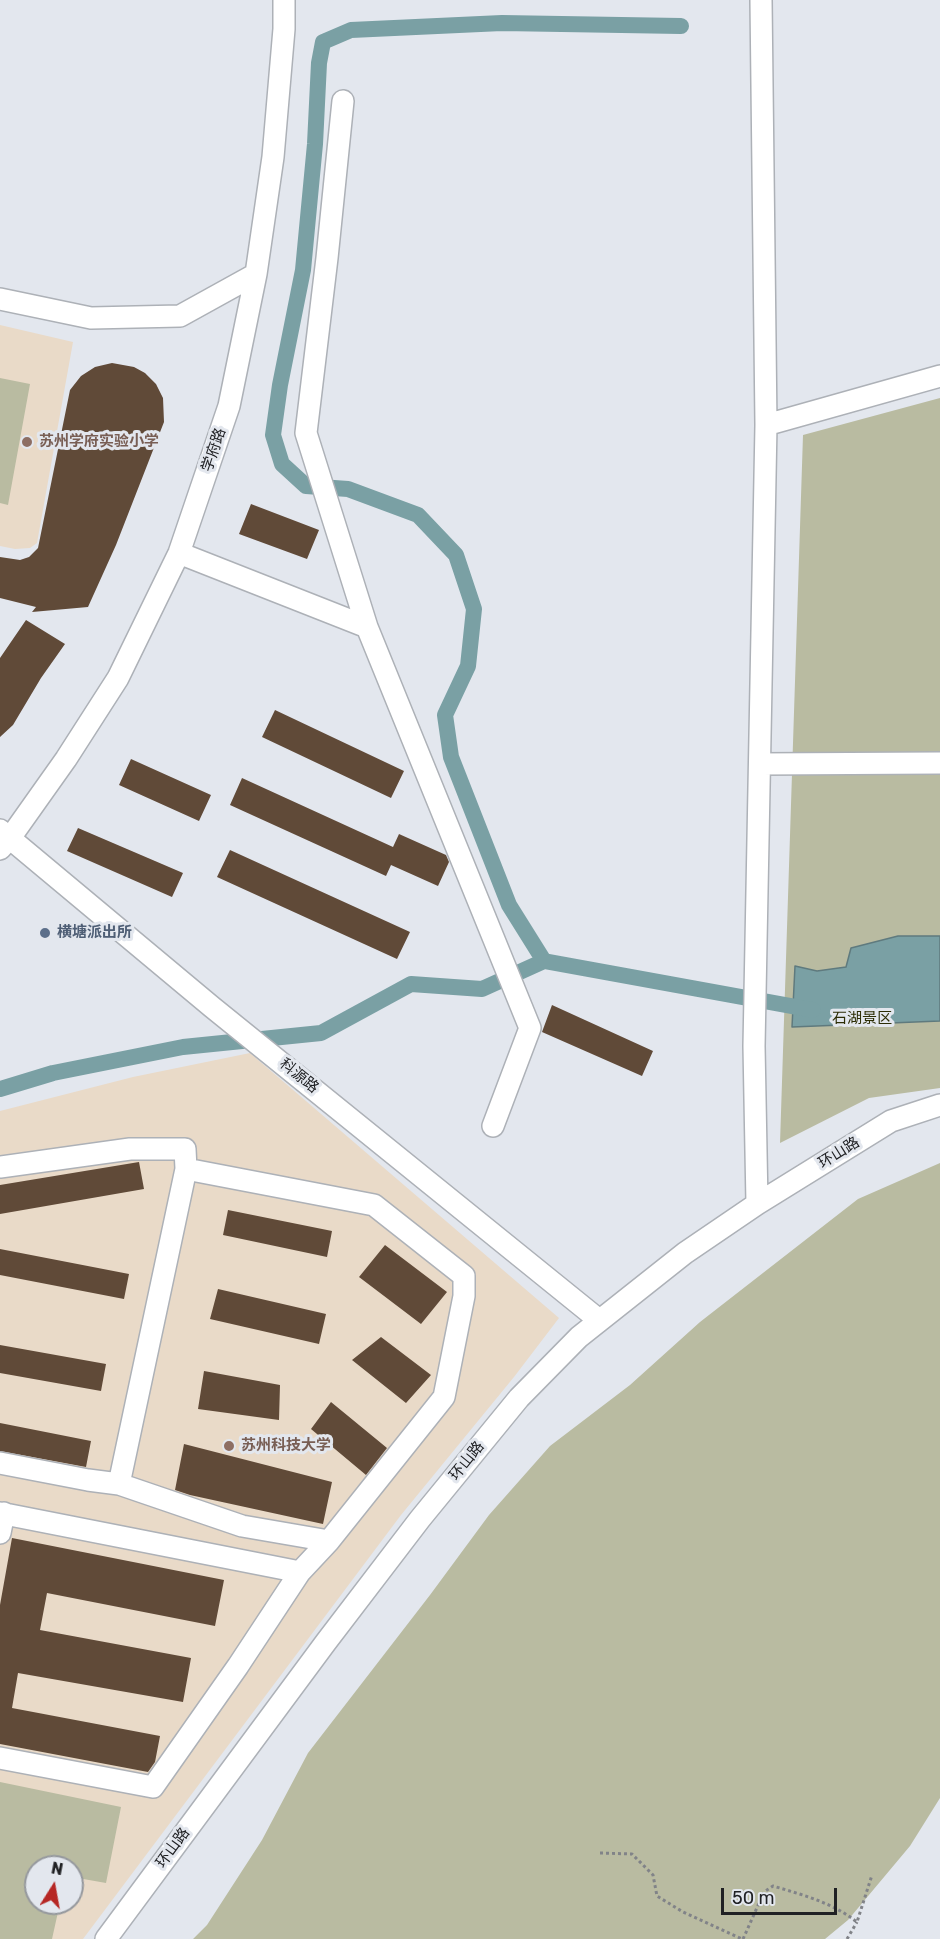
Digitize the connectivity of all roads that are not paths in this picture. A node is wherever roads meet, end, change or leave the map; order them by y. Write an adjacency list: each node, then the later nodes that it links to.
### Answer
1 (284, 0): 4 (street, 学府路)
2 (761, 0): 7 (street)
3 (343, 102): 9 (street)
4 (256, 274): 5 (street); 8 (street, 学府路)
5 (0, 299)
6 (940, 376): 7 (street)
7 (766, 425): 11 (street)
8 (179, 553): 9 (street); 12 (street, 学府路)
9 (367, 627): 14 (street)
10 (940, 763): 11 (street)
11 (760, 764): 17 (street)
12 (4, 839): 18 (street, 科源路)
13 (940, 1105): 17 (street, 环山路)
14 (493, 1126)
15 (0, 1167): 16 (street)
16 (186, 1169): 20 (street); 22 (street)
17 (758, 1204): 18 (street, 环山路)
18 (600, 1320): 25 (street, 环山路)
19 (0, 1463): 20 (street)
20 (120, 1484): 22 (street)
21 (1, 1520): 23 (street)
22 (328, 1541): 23 (street)
23 (300, 1572): 24 (street)
24 (0, 1758)
25 (106, 1939)

